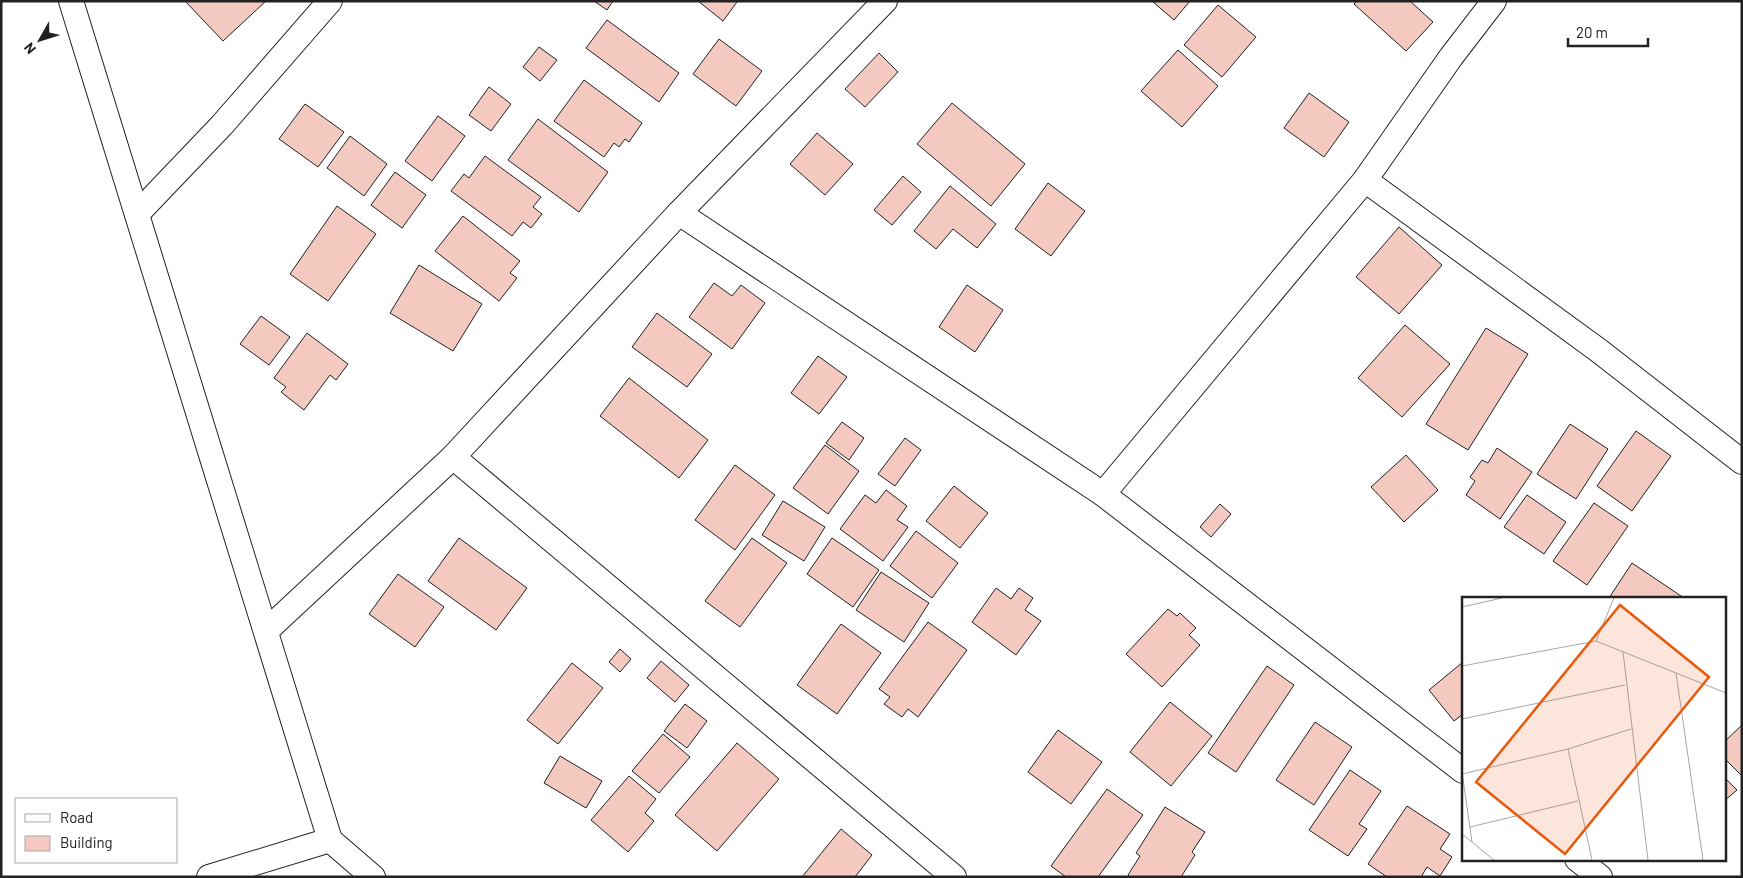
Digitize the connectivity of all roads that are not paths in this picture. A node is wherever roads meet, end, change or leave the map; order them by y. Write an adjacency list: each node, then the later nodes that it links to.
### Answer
1 (71, 1): 7 (street)
2 (330, 1): 7 (street)
3 (885, 1): 6 (street)
4 (1494, 1): 5 (street)
5 (1365, 180): 9 (street); 10 (street)
6 (679, 212): 8 (street); 10 (street)
7 (137, 214): 11 (street)
8 (453, 457): 11 (street); 17 (street)
9 (1742, 462)
10 (1103, 494): 12 (street)
11 (266, 631): 13 (street)
12 (1462, 770)
13 (330, 840): 15 (street); 16 (street)
14 (1578, 860): 18 (street)
15 (209, 877)
16 (372, 877)
17 (954, 877)
18 (1600, 877)

